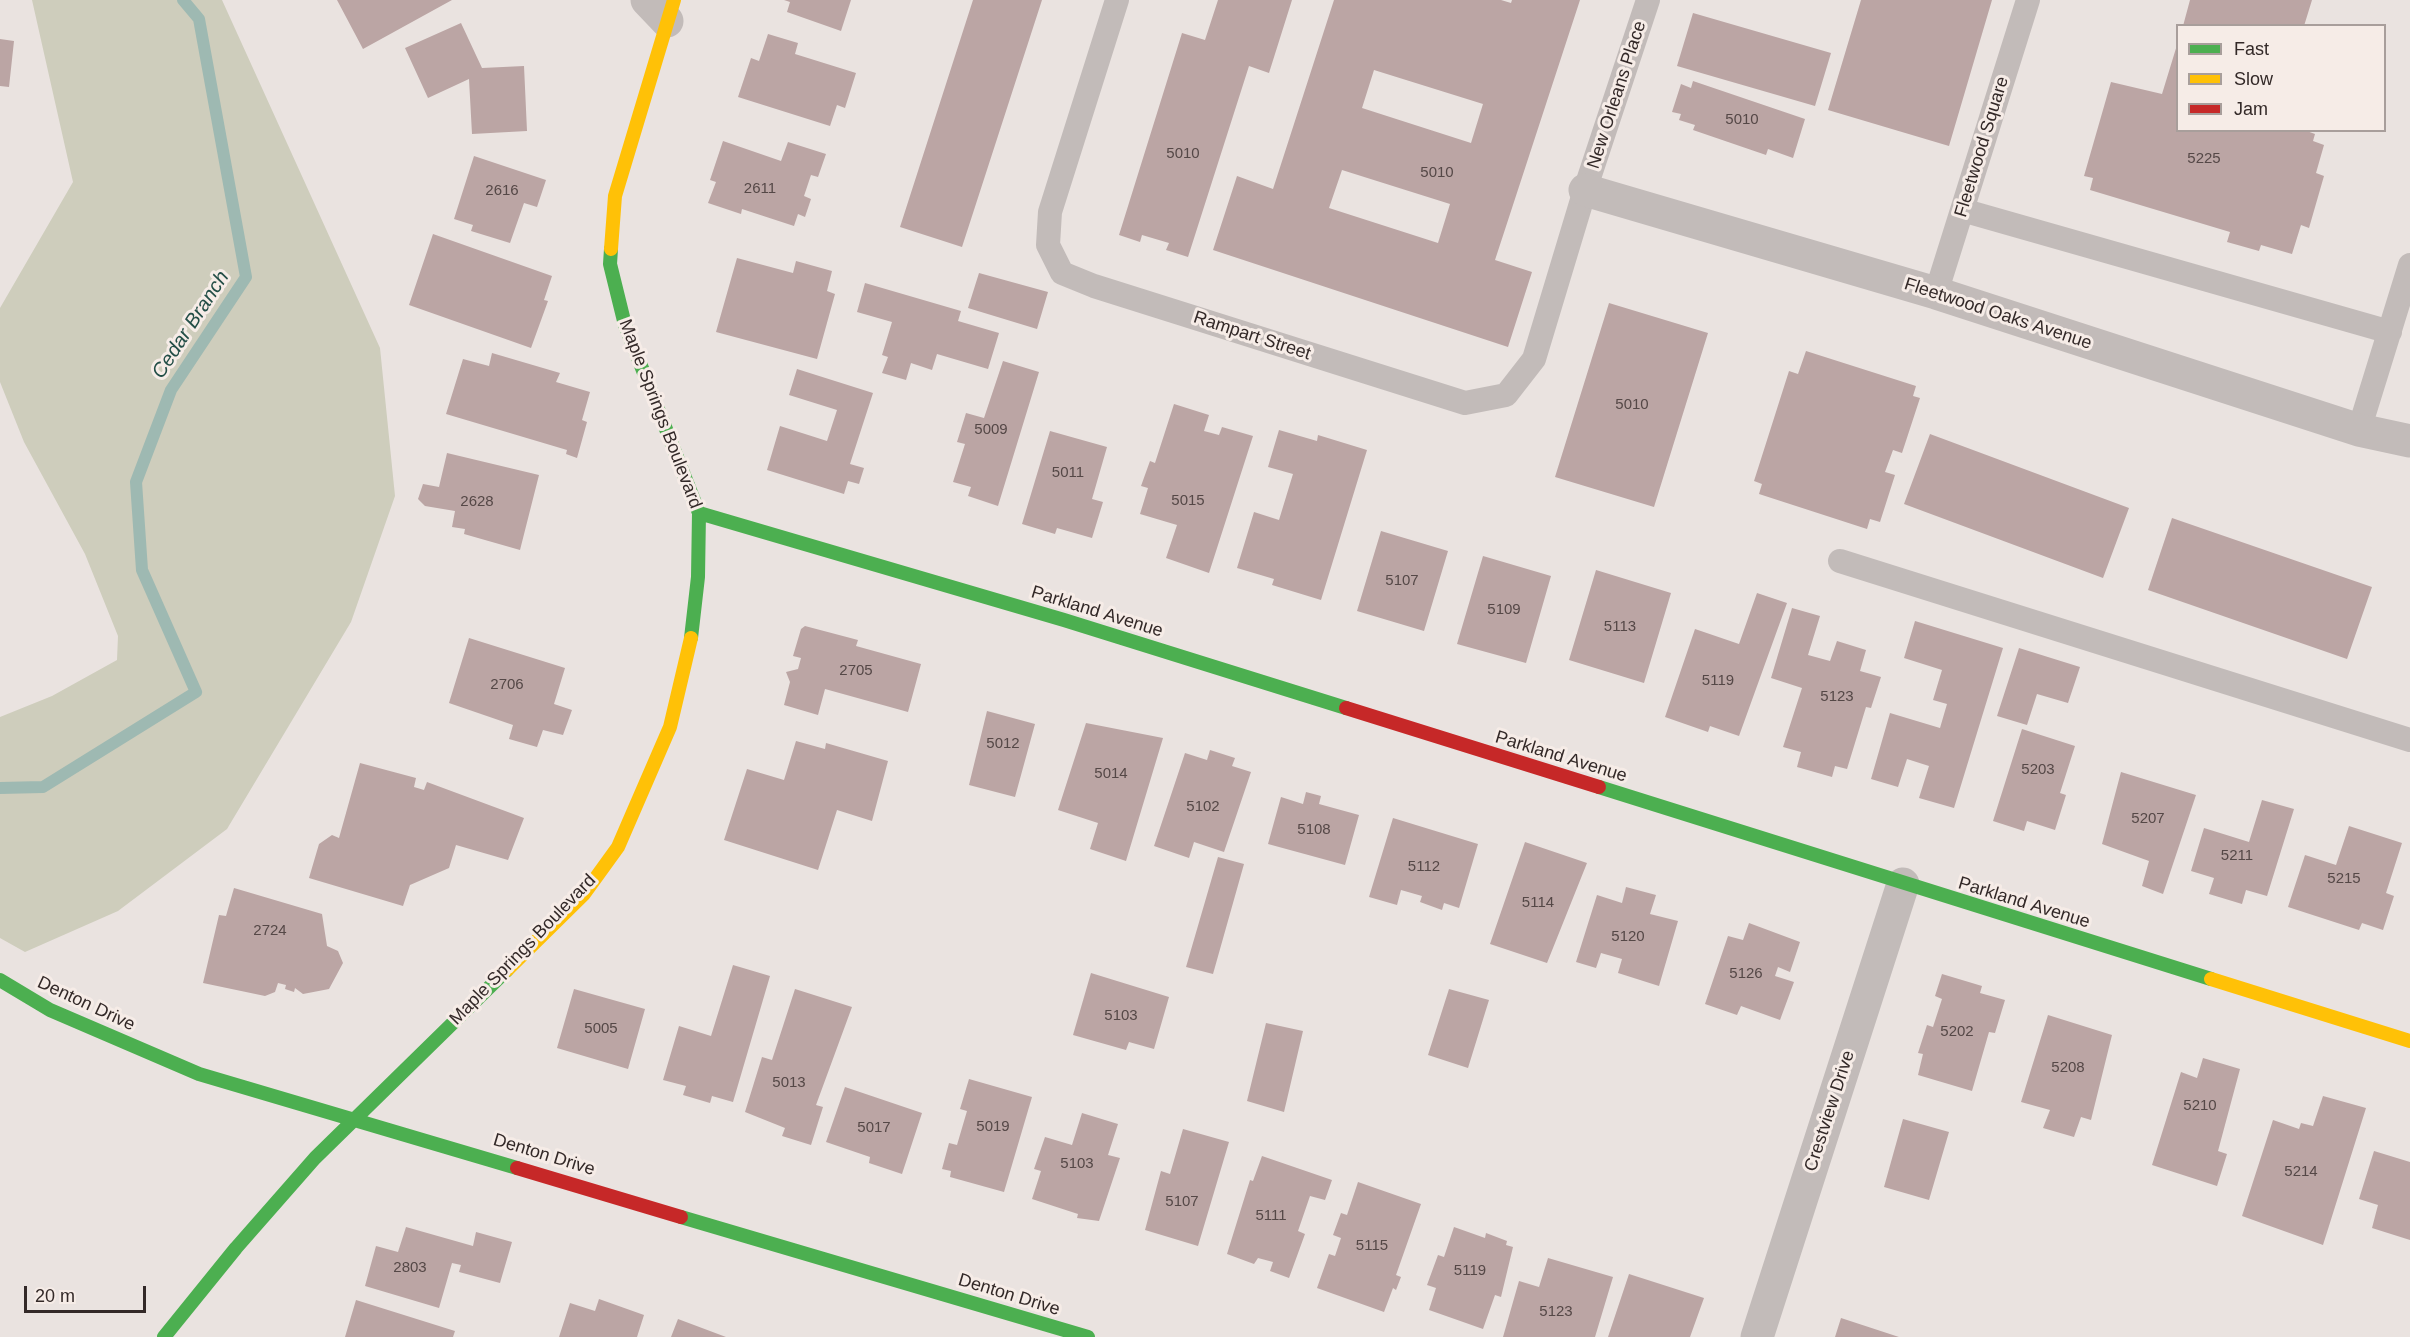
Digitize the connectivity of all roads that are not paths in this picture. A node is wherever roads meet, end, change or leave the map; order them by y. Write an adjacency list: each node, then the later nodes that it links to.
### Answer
1 (1117, 0): 5 (lane, Rampart Street)
2 (1648, 0): 5 (lane, New Orleans Place)
3 (2028, 0): 6 (lane, Fleetwood Square)
4 (663, 7): 12 (street, Maple Springs Boulevard)
5 (1585, 190): 8 (street, Fleetwood Oaks Avenue)
6 (1962, 210): 8 (lane, Fleetwood Square); 9 (lane)
7 (2410, 265): 9 (lane)
8 (1936, 293): 10 (street, Fleetwood Oaks Avenue)
9 (2390, 332): 10 (lane)
10 (2359, 430): 11 (street, Fleetwood Oaks Avenue)
11 (2410, 441)
12 (699, 513): 15 (street, Parkland Avenue); 18 (street, Maple Springs Boulevard)
13 (1840, 561): 14 (lane)
14 (2410, 740)
15 (1903, 884): 17 (street, Parkland Avenue); 21 (street, Crestview Drive)
16 (0, 980): 18 (street, Denton Drive)
17 (2410, 1041)
18 (354, 1118): 19 (street, Maple Springs Boulevard); 20 (street, Denton Drive)
19 (164, 1337)
20 (1088, 1337)
21 (1757, 1337)

